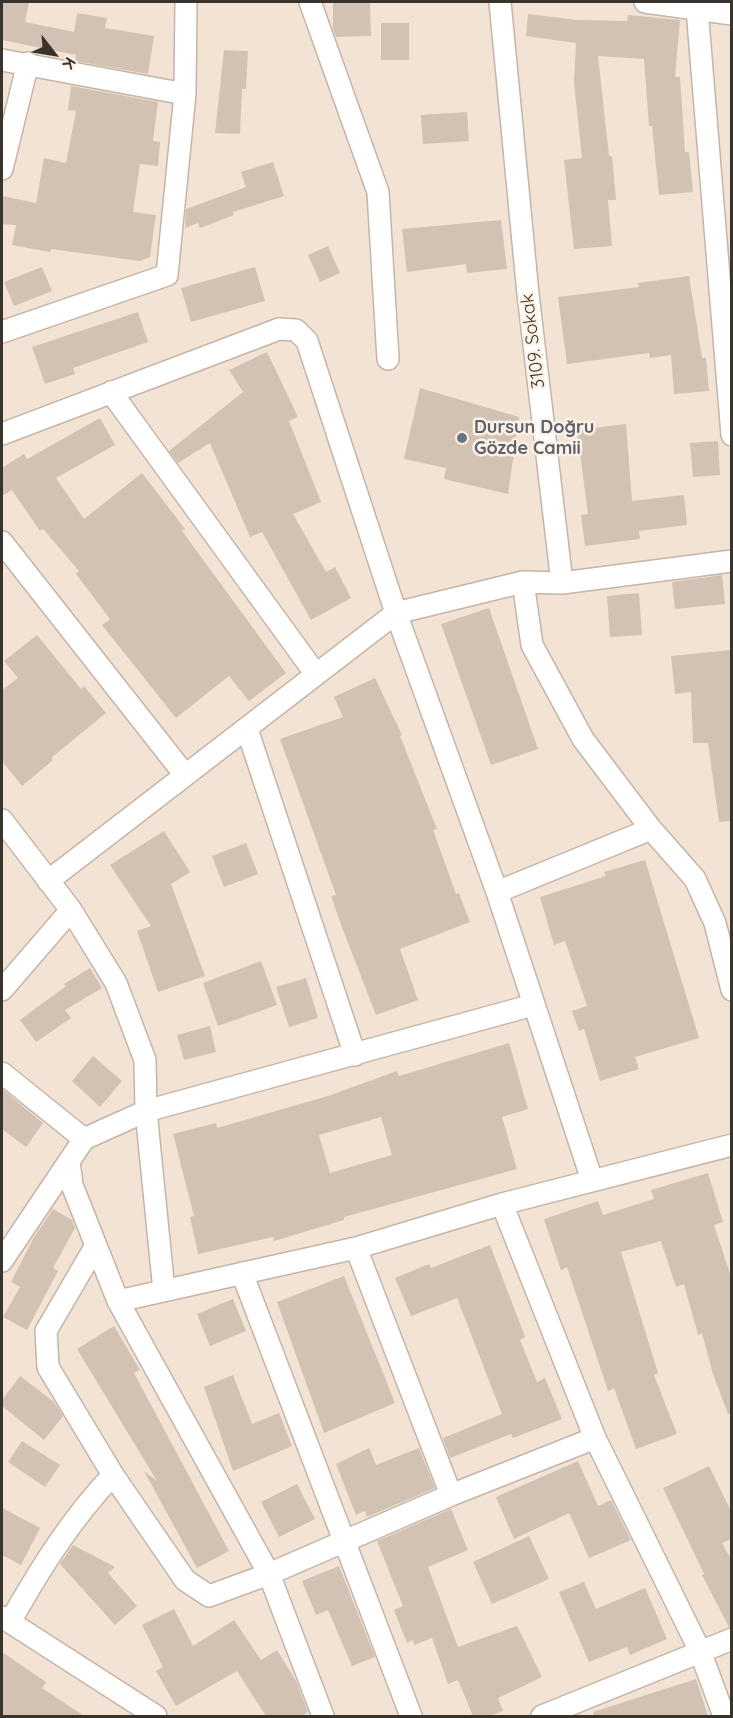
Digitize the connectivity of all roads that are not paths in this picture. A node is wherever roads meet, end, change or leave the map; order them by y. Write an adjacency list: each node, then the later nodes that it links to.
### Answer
1 (186, 2): 9 (street)
2 (310, 2): 12 (street)
3 (500, 2): 19 (street, 3109. Sokak)
4 (645, 2): 5 (street)
5 (699, 5): 6 (street); 15 (street)
6 (732, 14)
7 (2, 60): 8 (street)
8 (28, 63): 9 (street); 10 (street)
9 (185, 94): 11 (street)
10 (2, 169)
11 (2, 332)
12 (388, 359)
13 (111, 392): 14 (street); 20 (street); 21 (street)
14 (2, 434)
15 (732, 435)
16 (2, 542): 23 (street)
17 (732, 561): 19 (street)
18 (523, 582): 19 (street); 20 (street); 25 (street)
19 (562, 583)
20 (396, 613): 21 (street); 27 (street)
21 (315, 673): 22 (street)
22 (247, 729): 23 (street); 32 (street)
23 (185, 776): 26 (street)
24 (2, 820): 26 (street)
25 (651, 829): 27 (street); 30 (street)
26 (48, 881): 28 (street)
27 (497, 892): 31 (street)
28 (71, 910): 29 (street); 34 (street)
29 (2, 990)
30 (732, 990)
31 (533, 1005): 32 (street); 39 (street)
32 (355, 1055): 34 (street)
33 (2, 1073): 35 (street)
34 (146, 1111): 35 (street); 45 (street)
35 (84, 1139): 38 (street)
36 (732, 1139): 37 (street)
37 (731, 1146): 39 (street)
38 (69, 1161): 41 (street); 43 (street)
39 (592, 1180): 40 (street)
40 (502, 1204): 42 (street); 47 (street)
41 (95, 1247): 46 (street); 48 (street)
42 (356, 1248): 44 (street); 49 (street)
43 (2, 1261)
44 (242, 1273): 45 (street); 50 (street)
45 (164, 1291): 46 (street)
46 (118, 1301): 51 (street)
47 (595, 1438): 49 (street); 54 (street)
48 (113, 1475): 51 (street); 52 (street)
49 (451, 1496): 50 (street)
50 (346, 1541): 51 (street); 57 (street)
51 (269, 1574): 56 (street)
52 (6, 1619): 55 (street)
53 (732, 1639): 54 (street)
54 (700, 1651): 58 (street); 59 (street)
55 (156, 1716)
56 (323, 1716)
57 (411, 1716)
58 (542, 1716)
59 (724, 1716)

